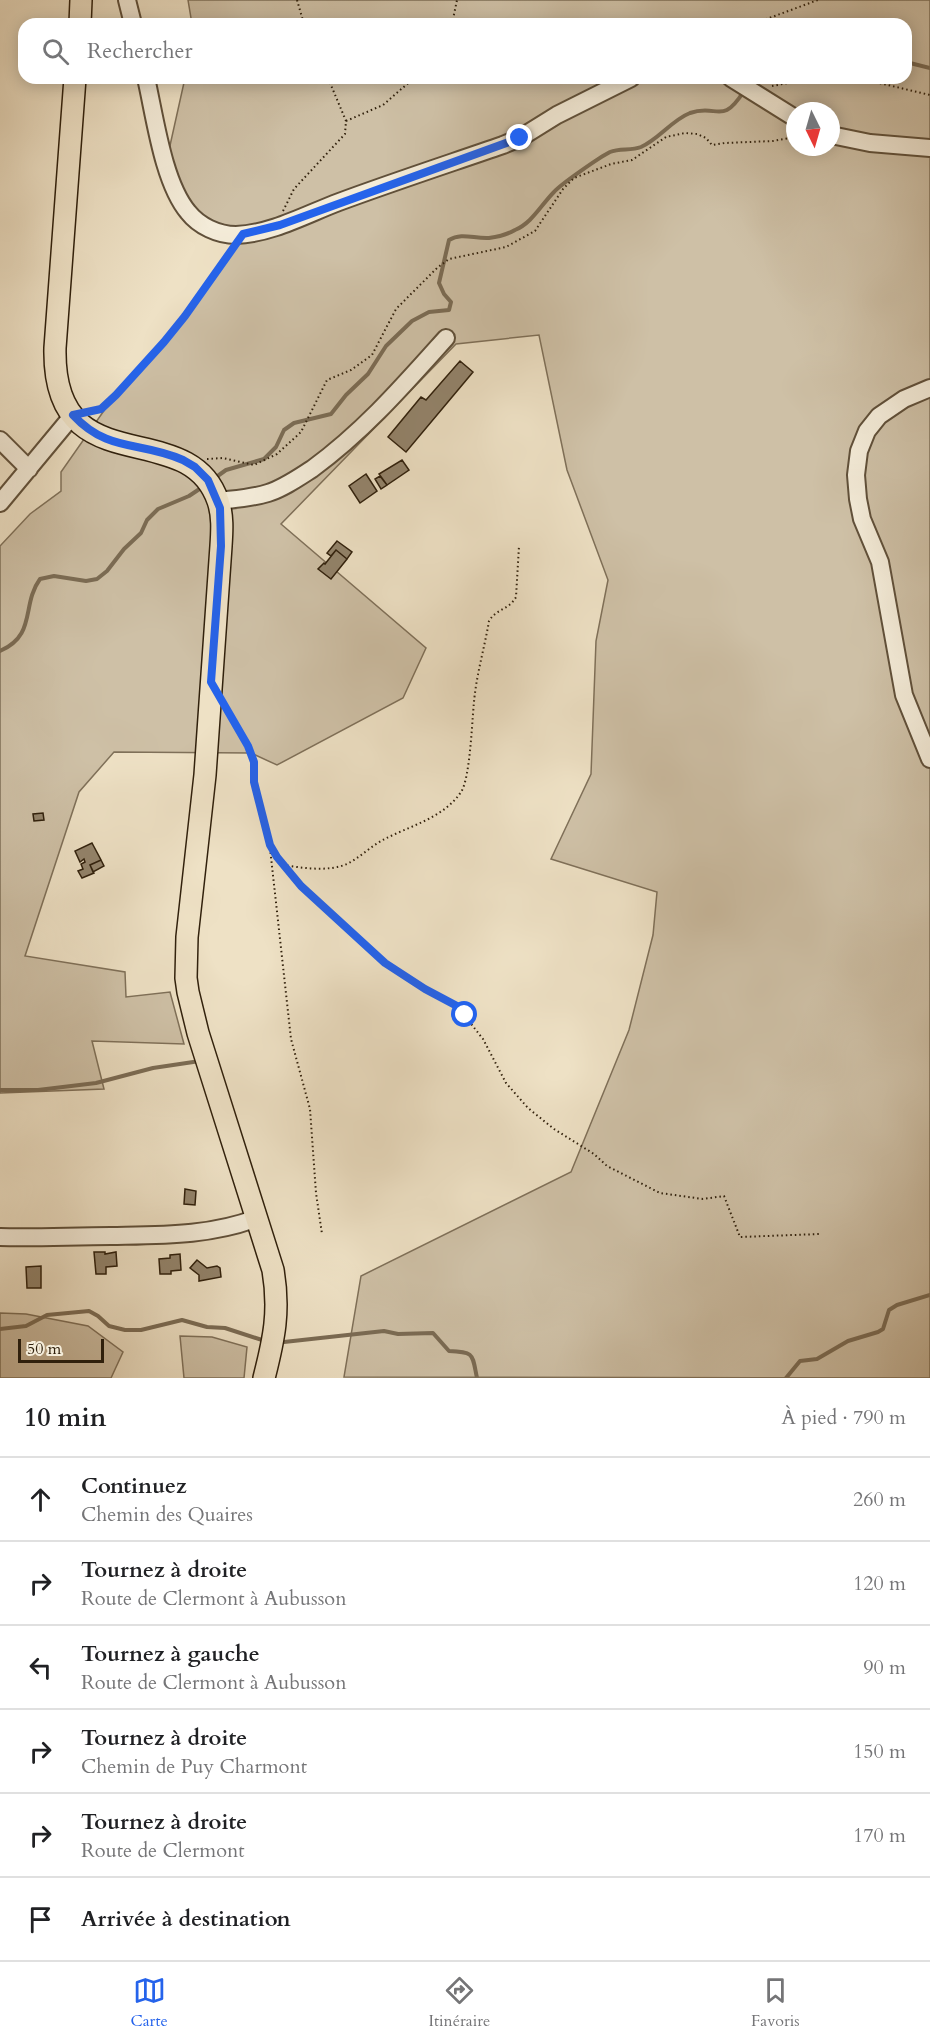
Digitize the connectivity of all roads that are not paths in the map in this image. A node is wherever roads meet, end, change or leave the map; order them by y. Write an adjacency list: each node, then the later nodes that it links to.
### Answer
1 (81, 0): 3 (main road)
2 (127, 0): 4 (street)
3 (80, 18)
4 (132, 18)
5 (75, 84): 14 (main road)
6 (147, 84): 7 (street)
7 (620, 84)
8 (743, 84): 9 (street)
9 (786, 112)
10 (840, 137): 11 (street)
11 (930, 148)
12 (446, 338): 17 (street)
13 (930, 388): 19 (street)
14 (73, 415): 16 (street); 17 (main road)
15 (0, 440): 16 (street)
16 (29, 469): 18 (street)
17 (219, 501): 20 (main road)
18 (0, 503)
19 (930, 759)
20 (257, 1218): 21 (street); 22 (main road)
21 (0, 1237)
22 (264, 1378)

